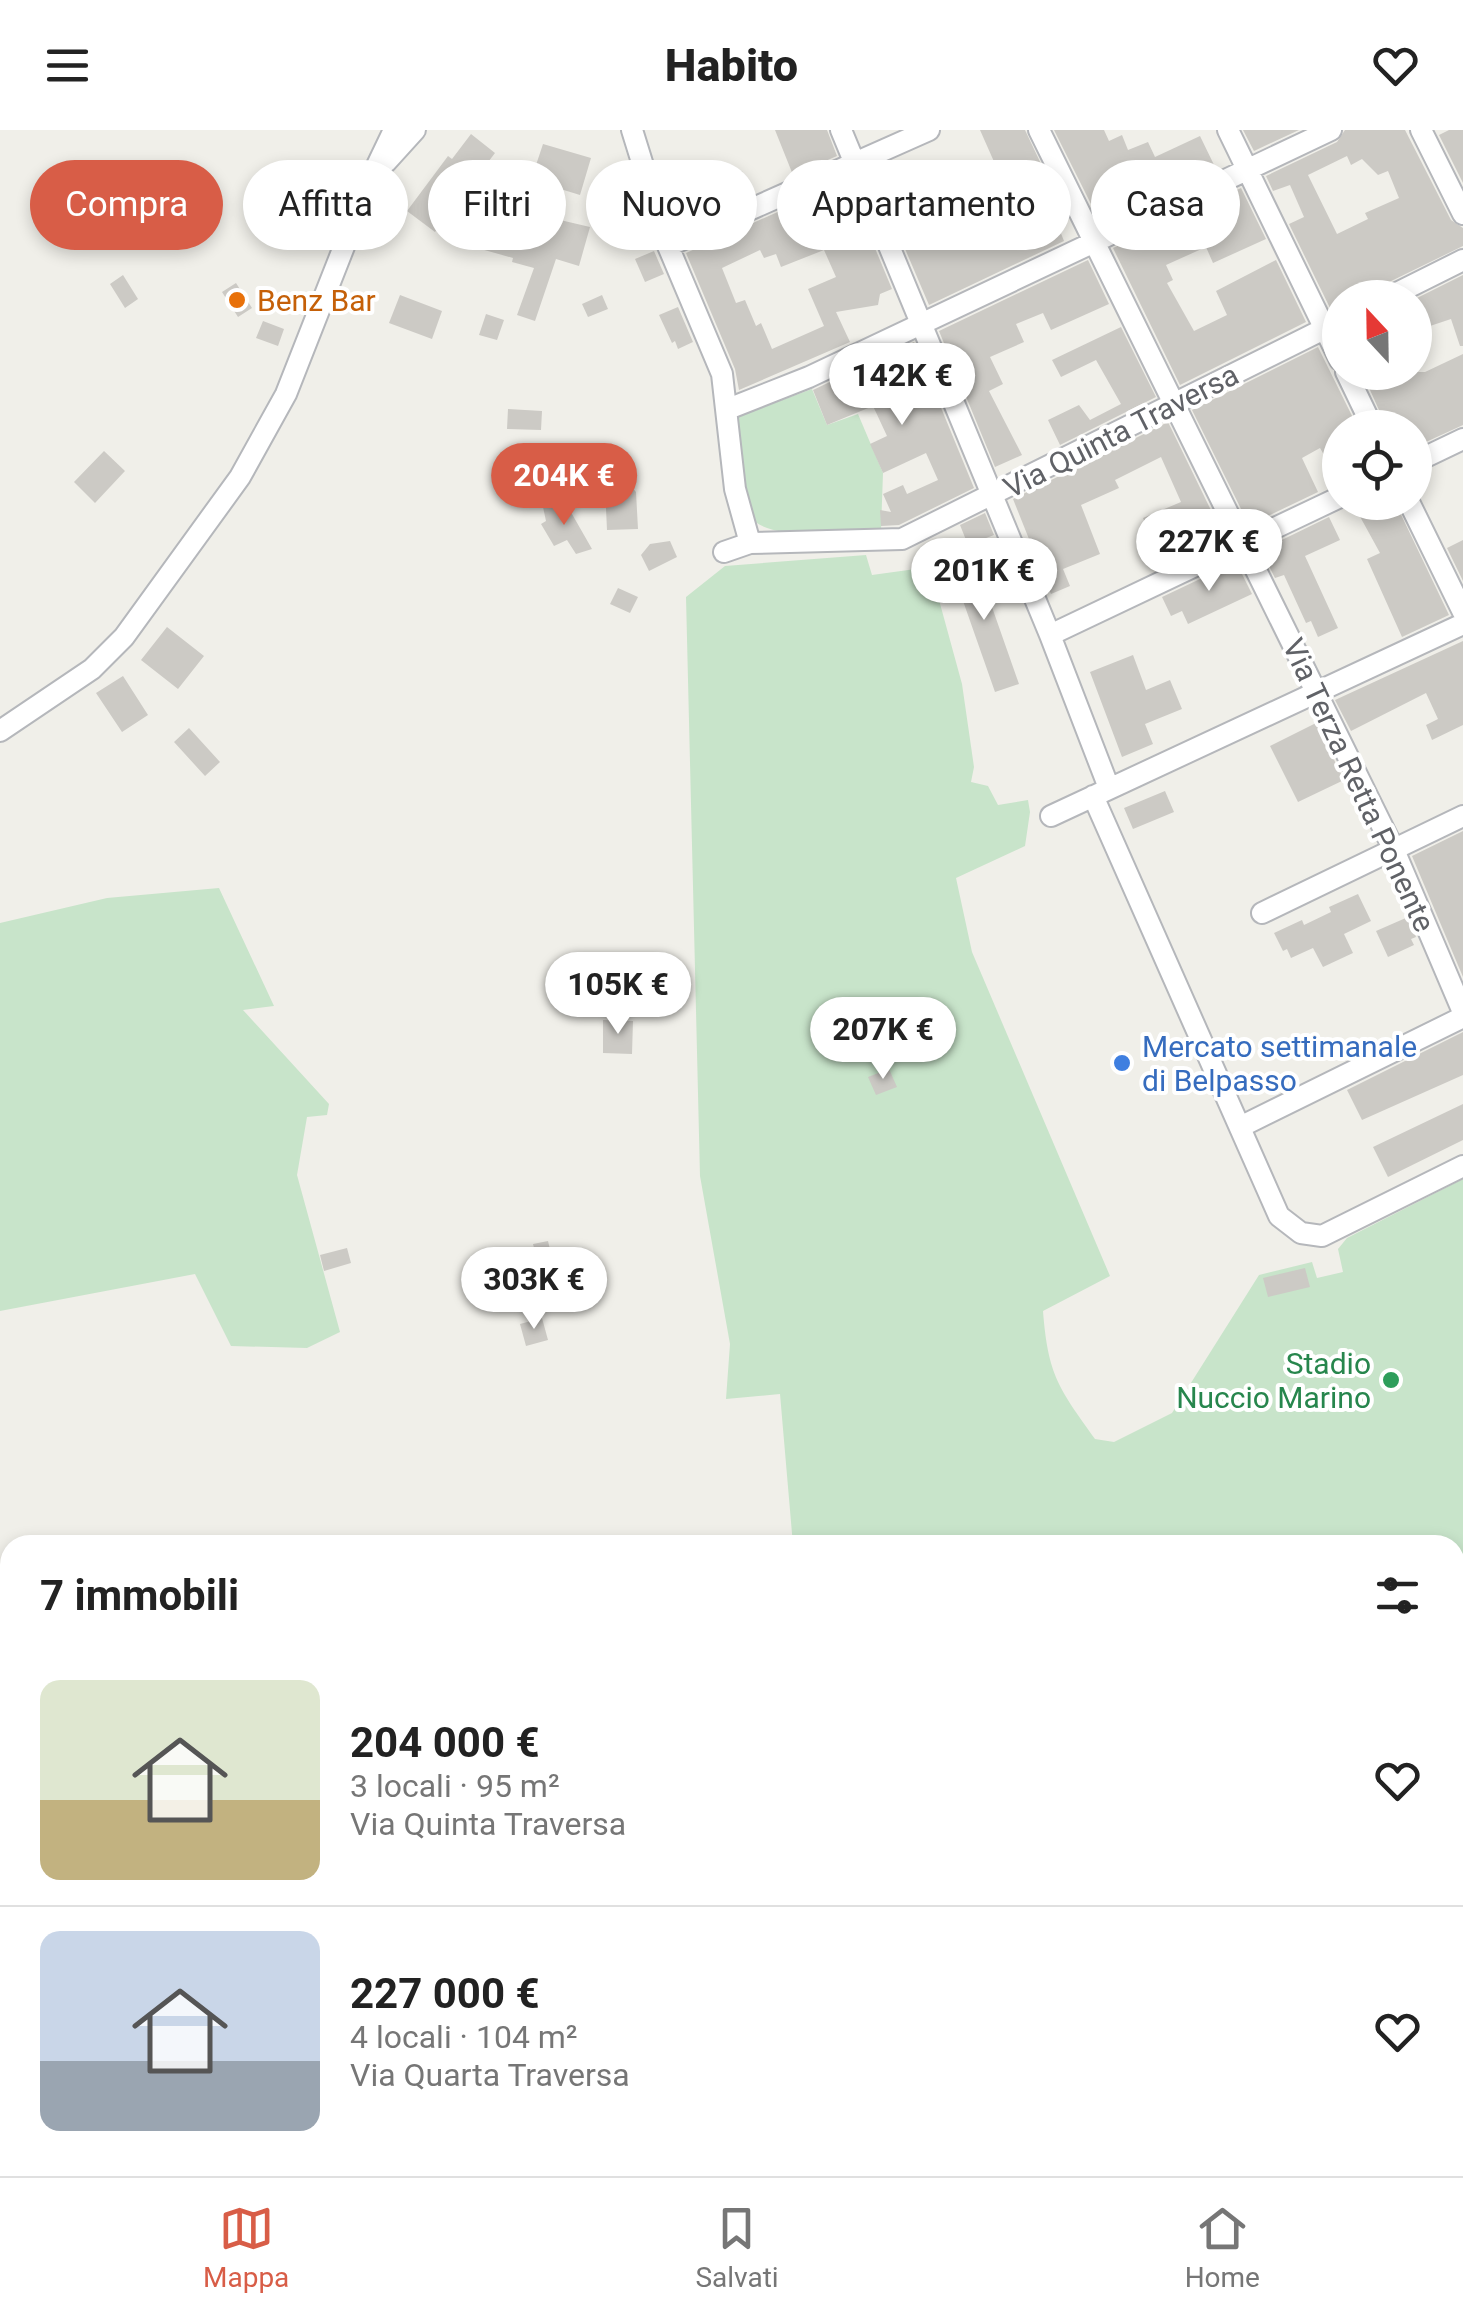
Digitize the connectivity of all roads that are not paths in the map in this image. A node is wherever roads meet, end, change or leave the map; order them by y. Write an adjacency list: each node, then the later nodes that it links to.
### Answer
1 (394, 130): 10 (street)
2 (416, 130): 11 (street)
3 (632, 130): 12 (street)
4 (841, 130): 13 (street)
5 (928, 130): 14 (street)
6 (1039, 130): 18 (street, Via Terza Retta Ponente)
7 (1228, 130): 15 (street)
8 (1332, 130): 15 (street)
9 (1422, 130): 17 (street)
10 (380, 160)
11 (388, 160)
12 (641, 160)
13 (854, 160)
14 (862, 160)
15 (1247, 170): 16 (street); 26 (street)
16 (1240, 173)
17 (1463, 214)
18 (1091, 236)
19 (1091, 243): 27 (street)
20 (343, 250): 43 (street)
21 (670, 250): 30 (street)
22 (891, 250): 27 (street)
23 (1098, 250): 29 (street, Via Terza Retta Ponente)
24 (1463, 260): 25 (street)
25 (1423, 280)
26 (1322, 307)
27 (921, 324): 30 (street); 33 (street)
28 (1322, 330): 29 (street, Via Quinta Traversa)
29 (1174, 404): 33 (street, Via Quinta Traversa); 37 (street, Via Terza Retta Ponente)
30 (728, 409): 36 (street)
31 (1463, 439): 32 (street)
32 (1432, 454)
33 (992, 495): 36 (street, Via Quinta Traversa); 41 (street)
34 (1322, 506): 37 (street)
35 (1419, 520): 39 (street)
36 (750, 543): 38 (street, Via Quinta Traversa)
37 (1243, 544): 41 (street); 42 (street, Via Terza Retta Ponente)
38 (724, 552)
39 (1463, 612)
40 (1463, 624): 42 (street)
41 (1050, 635): 44 (street)
42 (1316, 692): 44 (street); 47 (street, Via Terza Retta Ponente)
43 (0, 732)
44 (1101, 792): 45 (street); 50 (street)
45 (1050, 816)
46 (1463, 816): 47 (street)
47 (1394, 850): 48 (street); 49 (street, Via Terza Retta Ponente)
48 (1262, 913)
49 (1463, 1014): 50 (street)
50 (1240, 1126): 51 (street)
51 (1463, 1166)

